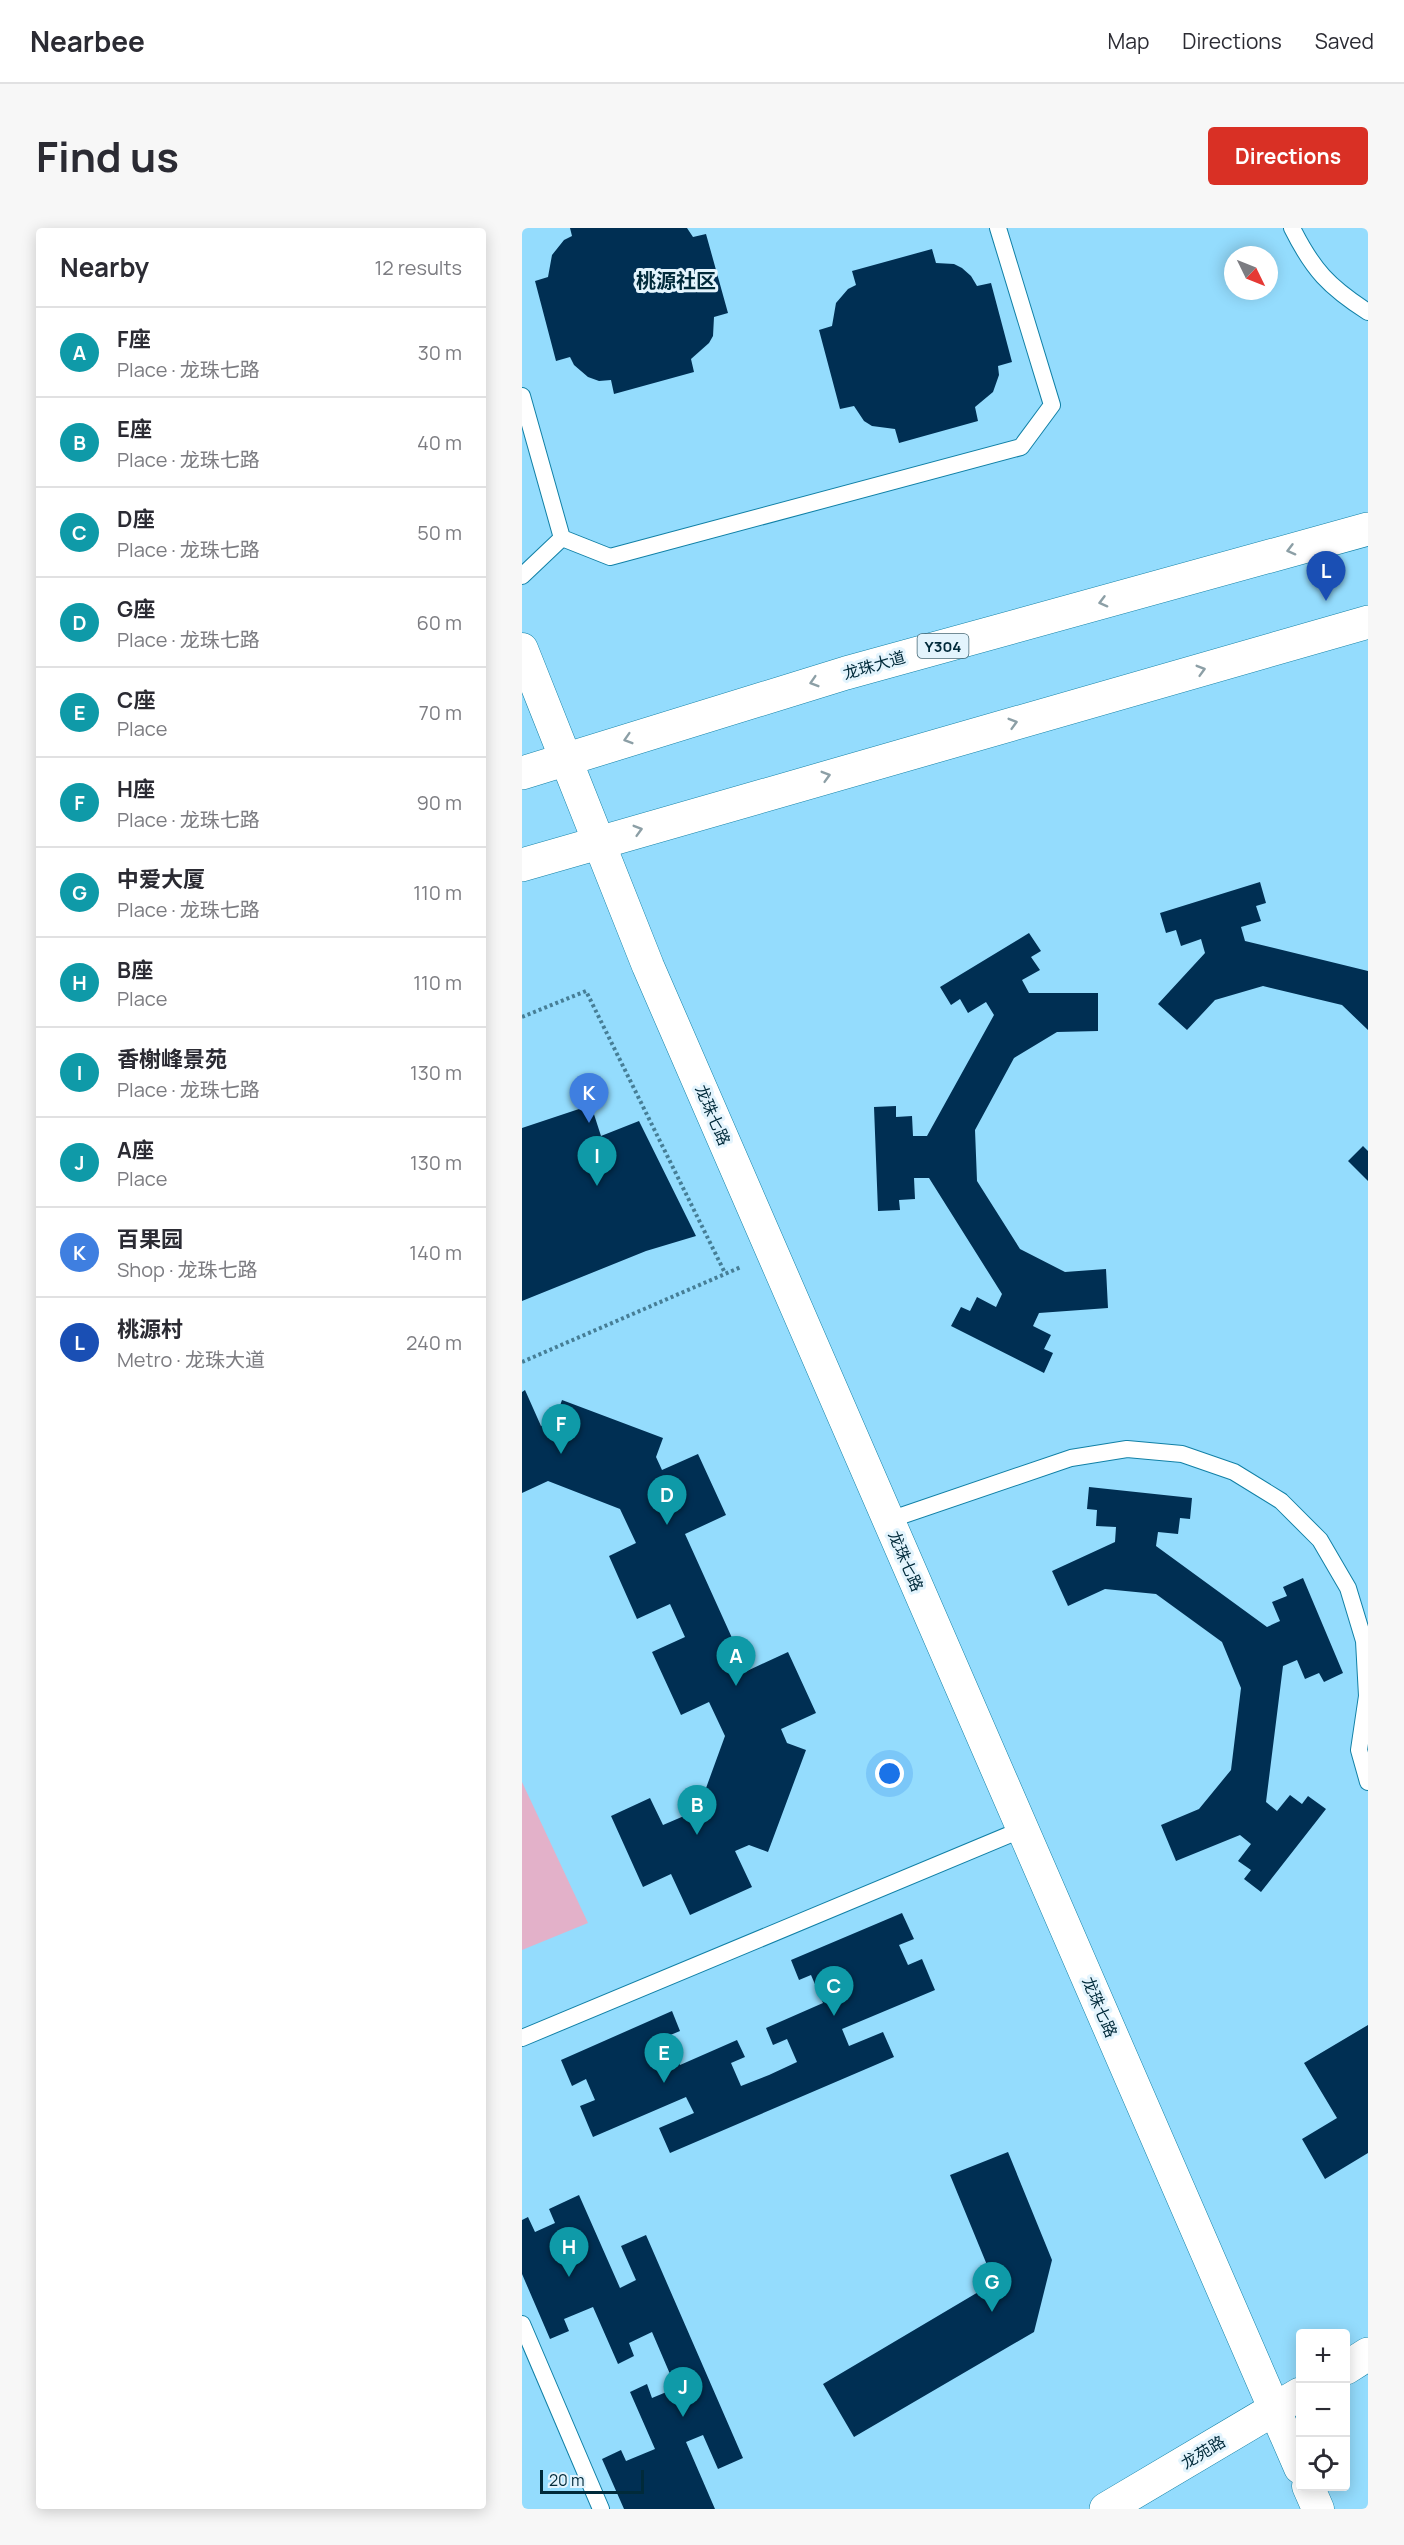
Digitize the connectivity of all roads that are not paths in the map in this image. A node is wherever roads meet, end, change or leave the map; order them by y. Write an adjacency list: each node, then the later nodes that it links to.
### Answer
1 (998, 228): 6 (lane)
2 (1292, 228): 3 (lane)
3 (1368, 312)
4 (522, 396): 6 (lane)
5 (1368, 529): 10 (main road, 龙珠大道 / Y304, one-way to 10)
6 (562, 538): 7 (lane)
7 (522, 576)
8 (1368, 622): 12 (main road, one-way to 8)
9 (522, 649): 10 (street, 龙珠七路)
10 (566, 759): 11 (main road, 龙珠大道 / Y304); 12 (street, 龙珠七路)
11 (522, 773)
12 (599, 841): 13 (main road); 14 (street, 龙珠七路)
13 (522, 865)
14 (889, 1520): 15 (lane); 16 (street, 龙珠七路)
15 (1368, 1782)
16 (1023, 1829): 17 (lane); 21 (street, 龙珠七路)
17 (522, 2038)
18 (522, 2324): 24 (lane)
19 (1368, 2354): 20 (main road)
20 (1350, 2365)
21 (1288, 2402): 22 (street, 龙珠七路); 25 (main road, 龙苑路)
22 (1296, 2446)
23 (1310, 2491): 26 (street)
24 (601, 2509)
25 (1106, 2509)
26 (1318, 2509)

